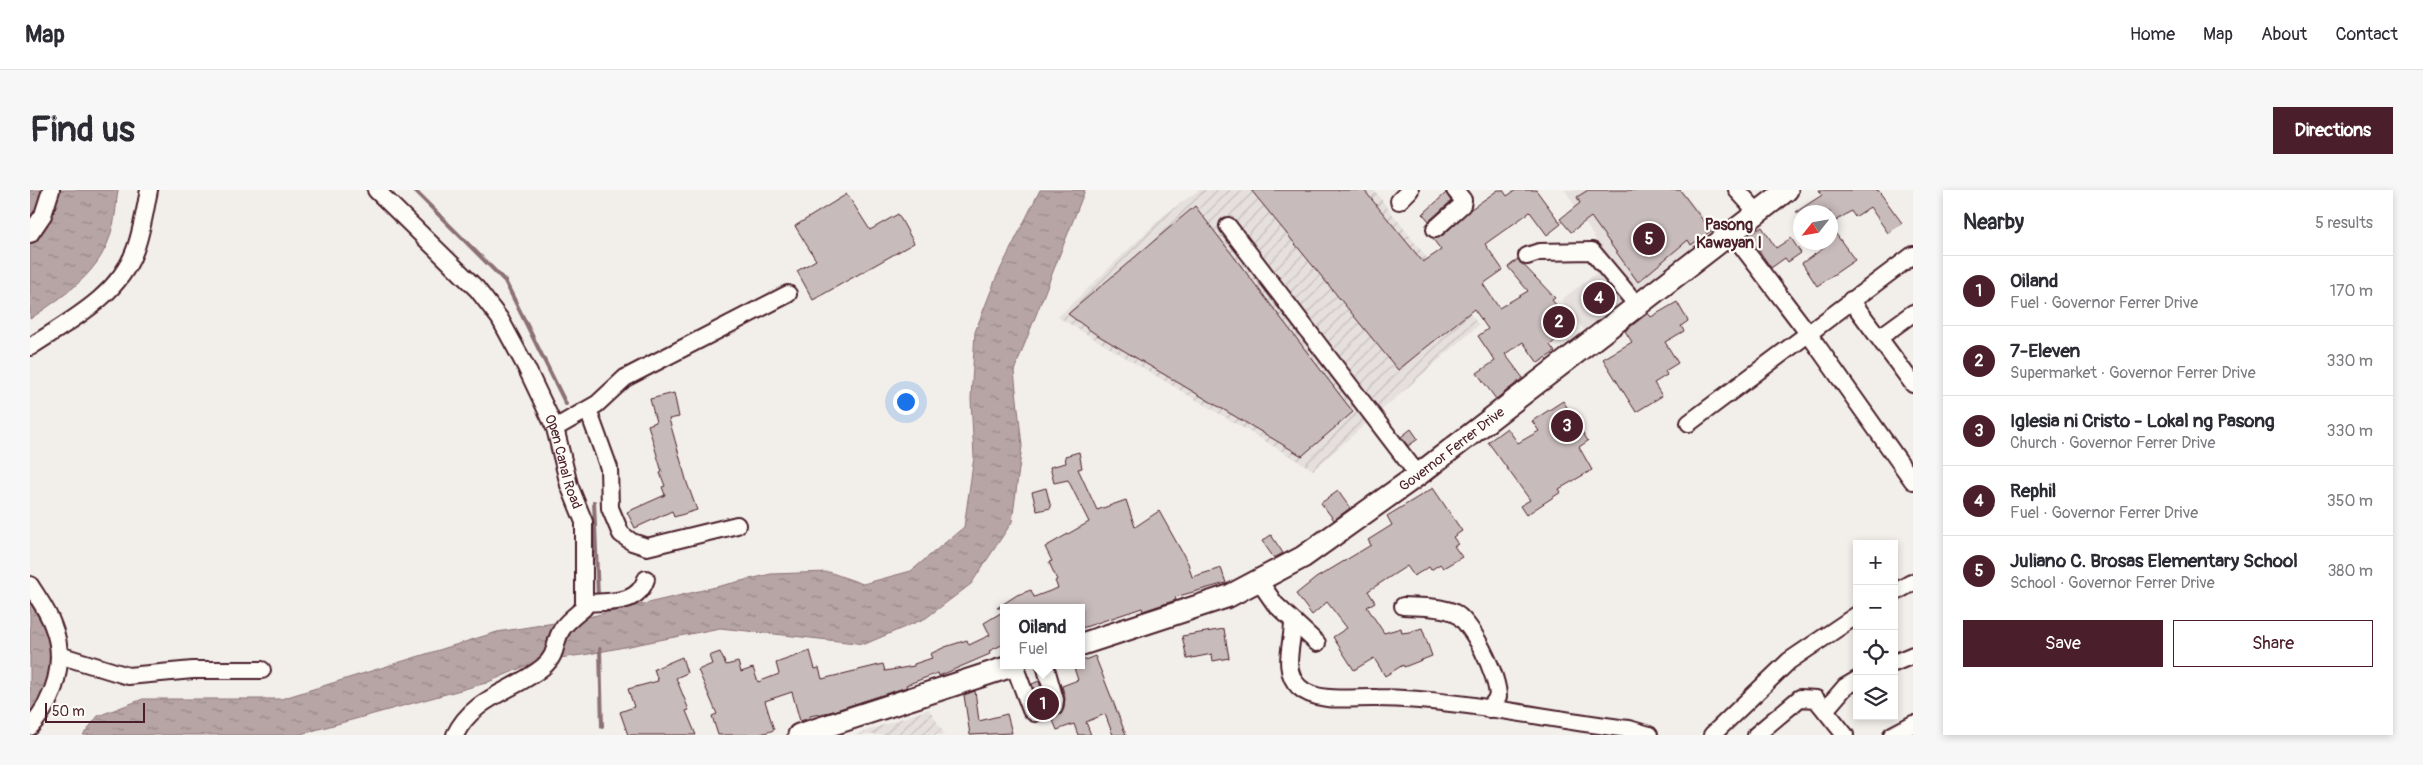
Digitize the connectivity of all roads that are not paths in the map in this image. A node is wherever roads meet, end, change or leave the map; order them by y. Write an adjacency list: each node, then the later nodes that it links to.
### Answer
1 (51, 190): 11 (street)
2 (149, 190): 20 (street)
3 (376, 190): 24 (street, Open Canal Road)
4 (1455, 190): 9 (street)
5 (1737, 190): 7 (street)
6 (1787, 190): 7 (main road, Governor Ferrer Drive)
7 (1758, 213): 10 (main road, Governor Ferrer Drive)
8 (1228, 226): 25 (street)
9 (1435, 228)
10 (1732, 233): 16 (main road, Governor Ferrer Drive); 18 (street)
11 (30, 234)
12 (1913, 255): 15 (street)
13 (1527, 256): 16 (street)
14 (788, 294): 22 (street)
15 (1852, 300): 18 (street); 19 (street)
16 (1637, 305): 25 (main road, Governor Ferrer Drive)
17 (1913, 314): 19 (street)
18 (1808, 333): 23 (street); 26 (street)
19 (1880, 338): 21 (street)
20 (30, 347)
21 (1911, 376)
22 (588, 410): 24 (street); 27 (street)
23 (1689, 423)
24 (554, 428): 33 (street, Open Canal Road)
25 (1418, 475): 29 (main road, Governor Ferrer Drive)
26 (1913, 481)
27 (738, 525)
28 (646, 579): 33 (street)
29 (1259, 582): 36 (street); 37 (main road, Governor Ferrer Drive)
30 (1913, 582): 32 (street)
31 (30, 585): 39 (street)
32 (1898, 591)
33 (585, 603): 51 (street)
34 (1403, 606): 47 (street)
35 (1853, 618): 54 (street)
36 (1293, 622): 38 (street); 47 (street)
37 (1085, 643)
38 (1317, 643)
39 (59, 655): 45 (street); 50 (street)
40 (1913, 655): 41 (street)
41 (1898, 661)
42 (1002, 669): 52 (main road)
43 (1015, 669): 44 (street)
44 (1046, 669)
45 (262, 670)
46 (1853, 682): 48 (street)
47 (1489, 709): 53 (street)
48 (1826, 709): 55 (street); 56 (street)
49 (1913, 724): 57 (street)
50 (30, 727)
51 (455, 735)
52 (798, 735)
53 (1649, 735)
54 (1712, 735)
55 (1756, 735)
56 (1845, 735)
57 (1892, 735)

